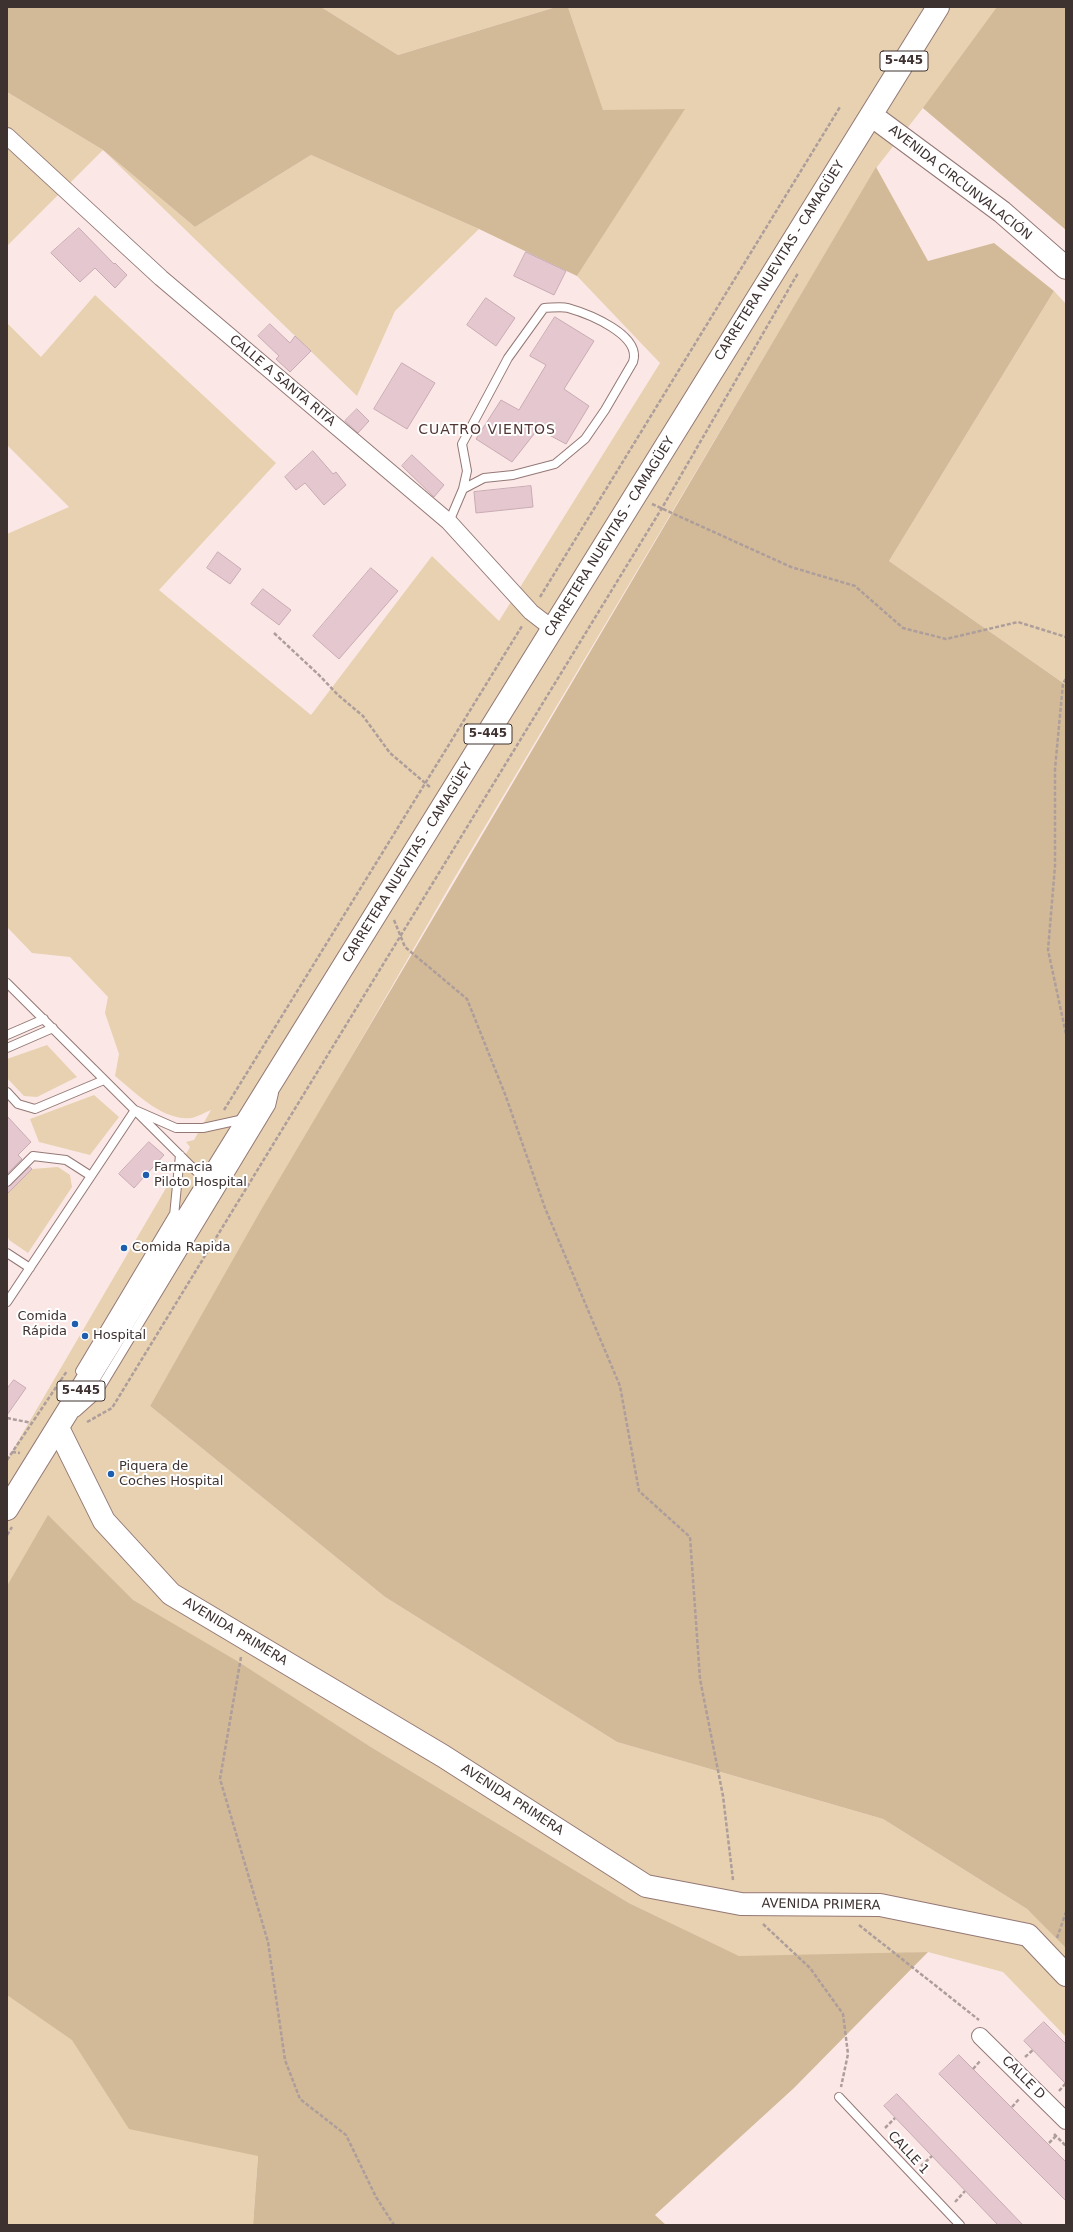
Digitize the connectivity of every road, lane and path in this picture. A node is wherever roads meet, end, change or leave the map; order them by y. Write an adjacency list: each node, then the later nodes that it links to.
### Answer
1 (938, 7): 2 (main road, CARRETERA NUEVITAS - CAMAGÜEY / 5-445)
2 (871, 115): 5 (main road, AVENIDA CIRCUNVALACIÓN); 7 (main road, CARRETERA NUEVITAS - CAMAGÜEY / 5-445)
3 (7, 136): 9 (street, CALLE A SANTA RITA)
4 (801, 268): 8 (path)
5 (1066, 268)
6 (463, 489): 6 (lane); 9 (lane)
7 (635, 496): 8 (path); 10 (main road, CARRETERA NUEVITAS - CAMAGÜEY / 5-445)
8 (662, 508): 12 (path); 16 (path)
9 (449, 522): 10 (street, CALLE A SANTA RITA)
10 (553, 629): 14 (main road, CARRETERA NUEVITAS - CAMAGÜEY / 5-445)
11 (274, 633): 14 (path)
12 (1066, 637)
13 (1066, 679): 20 (path)
14 (448, 798): 15 (main road, CARRETERA NUEVITAS - CAMAGÜEY / 5-445)
15 (386, 899): 16 (path); 23 (main road, CARRETERA NUEVITAS - CAMAGÜEY / 5-445)
16 (401, 937): 38 (path); 42 (path)
17 (7, 983): 18 (lane)
18 (44, 1020): 19 (lane); 21 (lane)
19 (53, 1028): 22 (lane); 24 (lane)
20 (1066, 1034)
21 (7, 1035)
22 (7, 1048)
23 (282, 1066): 27 (main road, CARRETERA NUEVITAS - CAMAGÜEY / 5-445); 38 (lane, CARRETERA NUEVITAS - CAMAGÜEY)
24 (104, 1080): 25 (lane); 26 (lane)
25 (7, 1092)
26 (135, 1110): 27 (lane); 28 (lane); 29 (lane)
27 (250, 1118): 31 (main road, CARRETERA NUEVITAS - CAMAGÜEY / 5-445)
28 (180, 1155): 31 (lane); 32 (lane)
29 (91, 1176): 30 (lane); 35 (lane)
30 (7, 1182)
31 (209, 1184): 33 (main road, CARRETERA NUEVITAS - CAMAGÜEY / 5-445)
32 (175, 1212): 33 (lane); 38 (lane)
33 (172, 1245): 38 (main road, CARRETERA NUEVITAS - CAMAGÜEY / 5-445)
34 (7, 1253): 35 (lane)
35 (30, 1268): 36 (lane)
36 (7, 1302)
37 (7, 1418): 38 (path)
38 (62, 1436): 39 (main road, CARRETERA NUEVITAS - CAMAGÜEY / 5-445); 41 (main road, AVENIDA PRIMERA)
39 (13, 1491): 40 (main road, CARRETERA NUEVITAS - CAMAGÜEY / 5-445)
40 (7, 1509)
41 (244, 1637): 43 (main road, AVENIDA PRIMERA); 51 (path)
42 (733, 1880)
43 (741, 1904): 46 (main road, AVENIDA PRIMERA); 49 (path)
44 (1066, 1912): 46 (path)
45 (858, 1925): 48 (path)
46 (1048, 1956): 47 (main road, AVENIDA PRIMERA)
47 (1066, 1975)
48 (980, 2036): 50 (street, CALLE D)
49 (839, 2097): 52 (lane, CALLE 1)
50 (1066, 2121)
51 (394, 2225)
52 (960, 2225)

